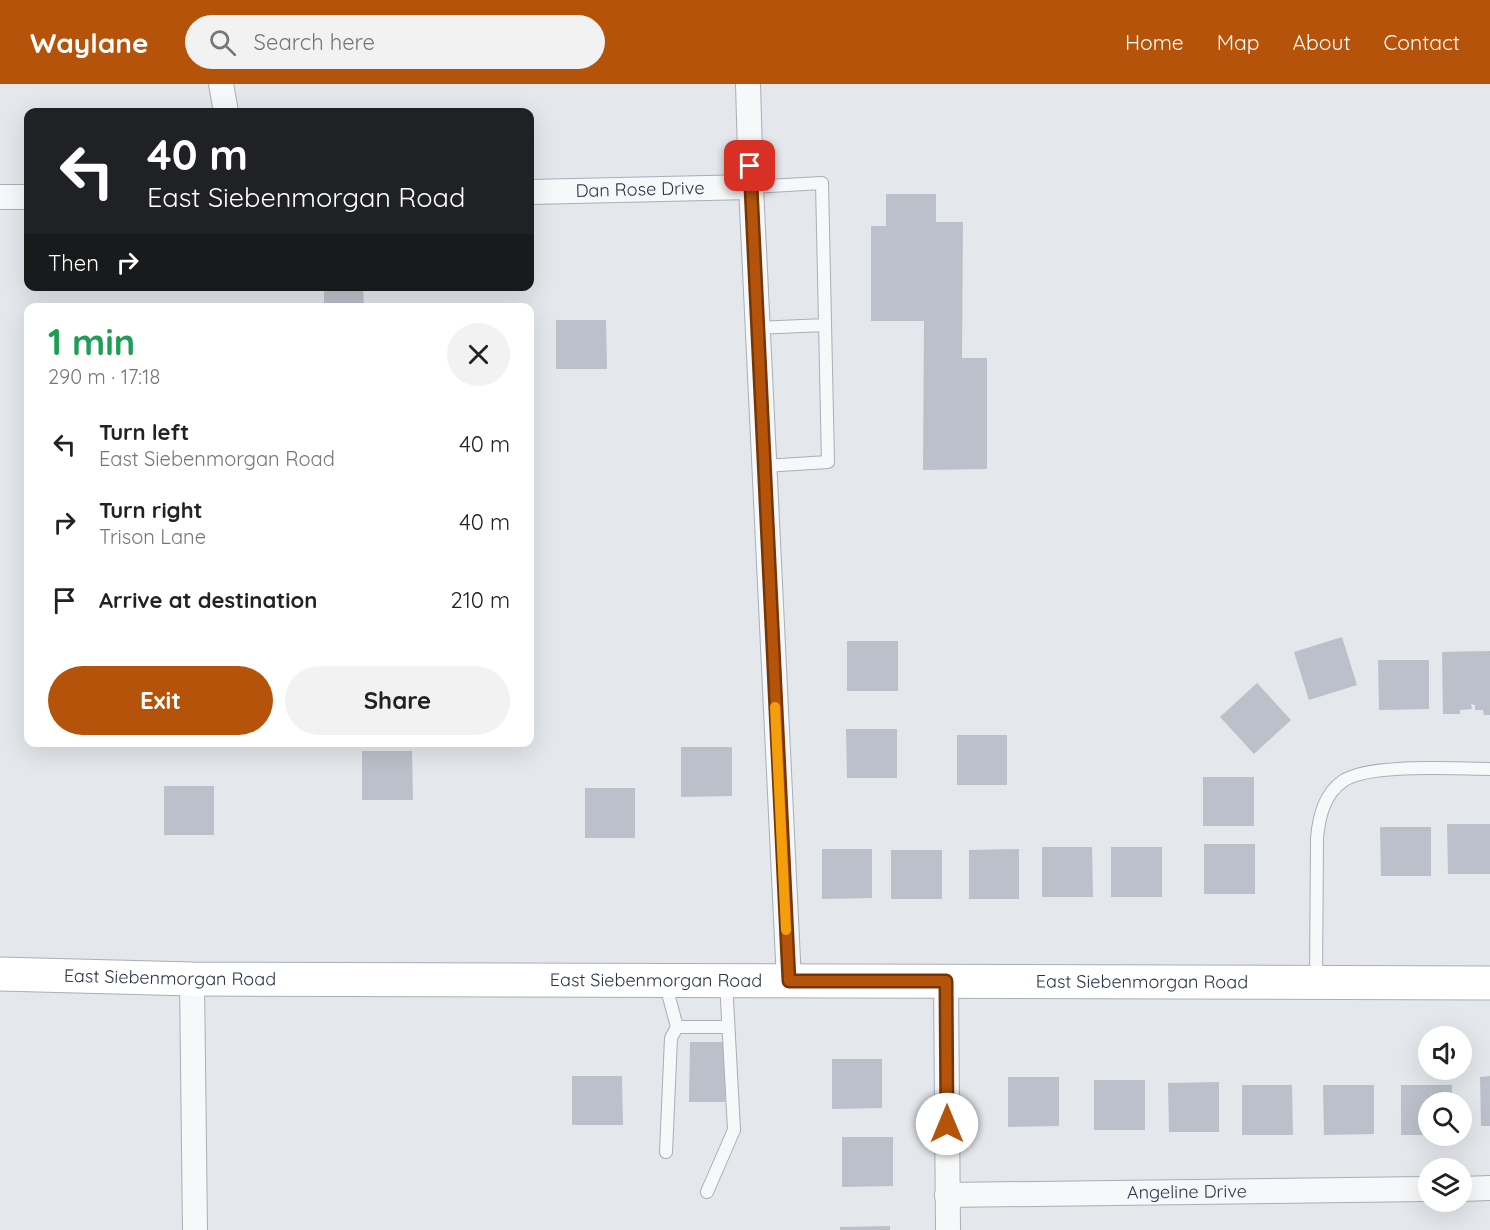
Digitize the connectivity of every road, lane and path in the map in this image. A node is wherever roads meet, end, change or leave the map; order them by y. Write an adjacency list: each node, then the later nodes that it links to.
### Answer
1 (221, 84): 3 (street)
2 (748, 84): 4 (street)
3 (225, 108)
4 (751, 187): 5 (street, Dan Rose Drive); 8 (lane); 9 (street)
5 (534, 192)
6 (0, 197): 7 (street)
7 (24, 197)
8 (825, 325): 9 (lane); 10 (lane)
9 (757, 328): 10 (street)
10 (764, 466): 16 (street)
11 (1490, 769): 18 (lane)
12 (0, 974): 13 (street, East Siebenmorgan Road)
13 (192, 979): 14 (street, East Siebenmorgan Road); 28 (street)
14 (664, 980): 15 (street, East Siebenmorgan Road); 20 (lane)
15 (726, 980): 16 (street, East Siebenmorgan Road); 21 (lane)
16 (789, 981): 17 (street, East Siebenmorgan Road)
17 (946, 981): 18 (street, East Siebenmorgan Road); 27 (street)
18 (1316, 982): 19 (street, East Siebenmorgan Road)
19 (1490, 983)
20 (677, 1027): 21 (lane); 22 (lane)
21 (728, 1027): 26 (lane)
22 (666, 1152)
23 (1490, 1188): 25 (street)
24 (1418, 1189): 27 (street, Angeline Drive)
25 (1472, 1189)
26 (706, 1192)
27 (947, 1195): 29 (street)
28 (195, 1230)
29 (948, 1230)

